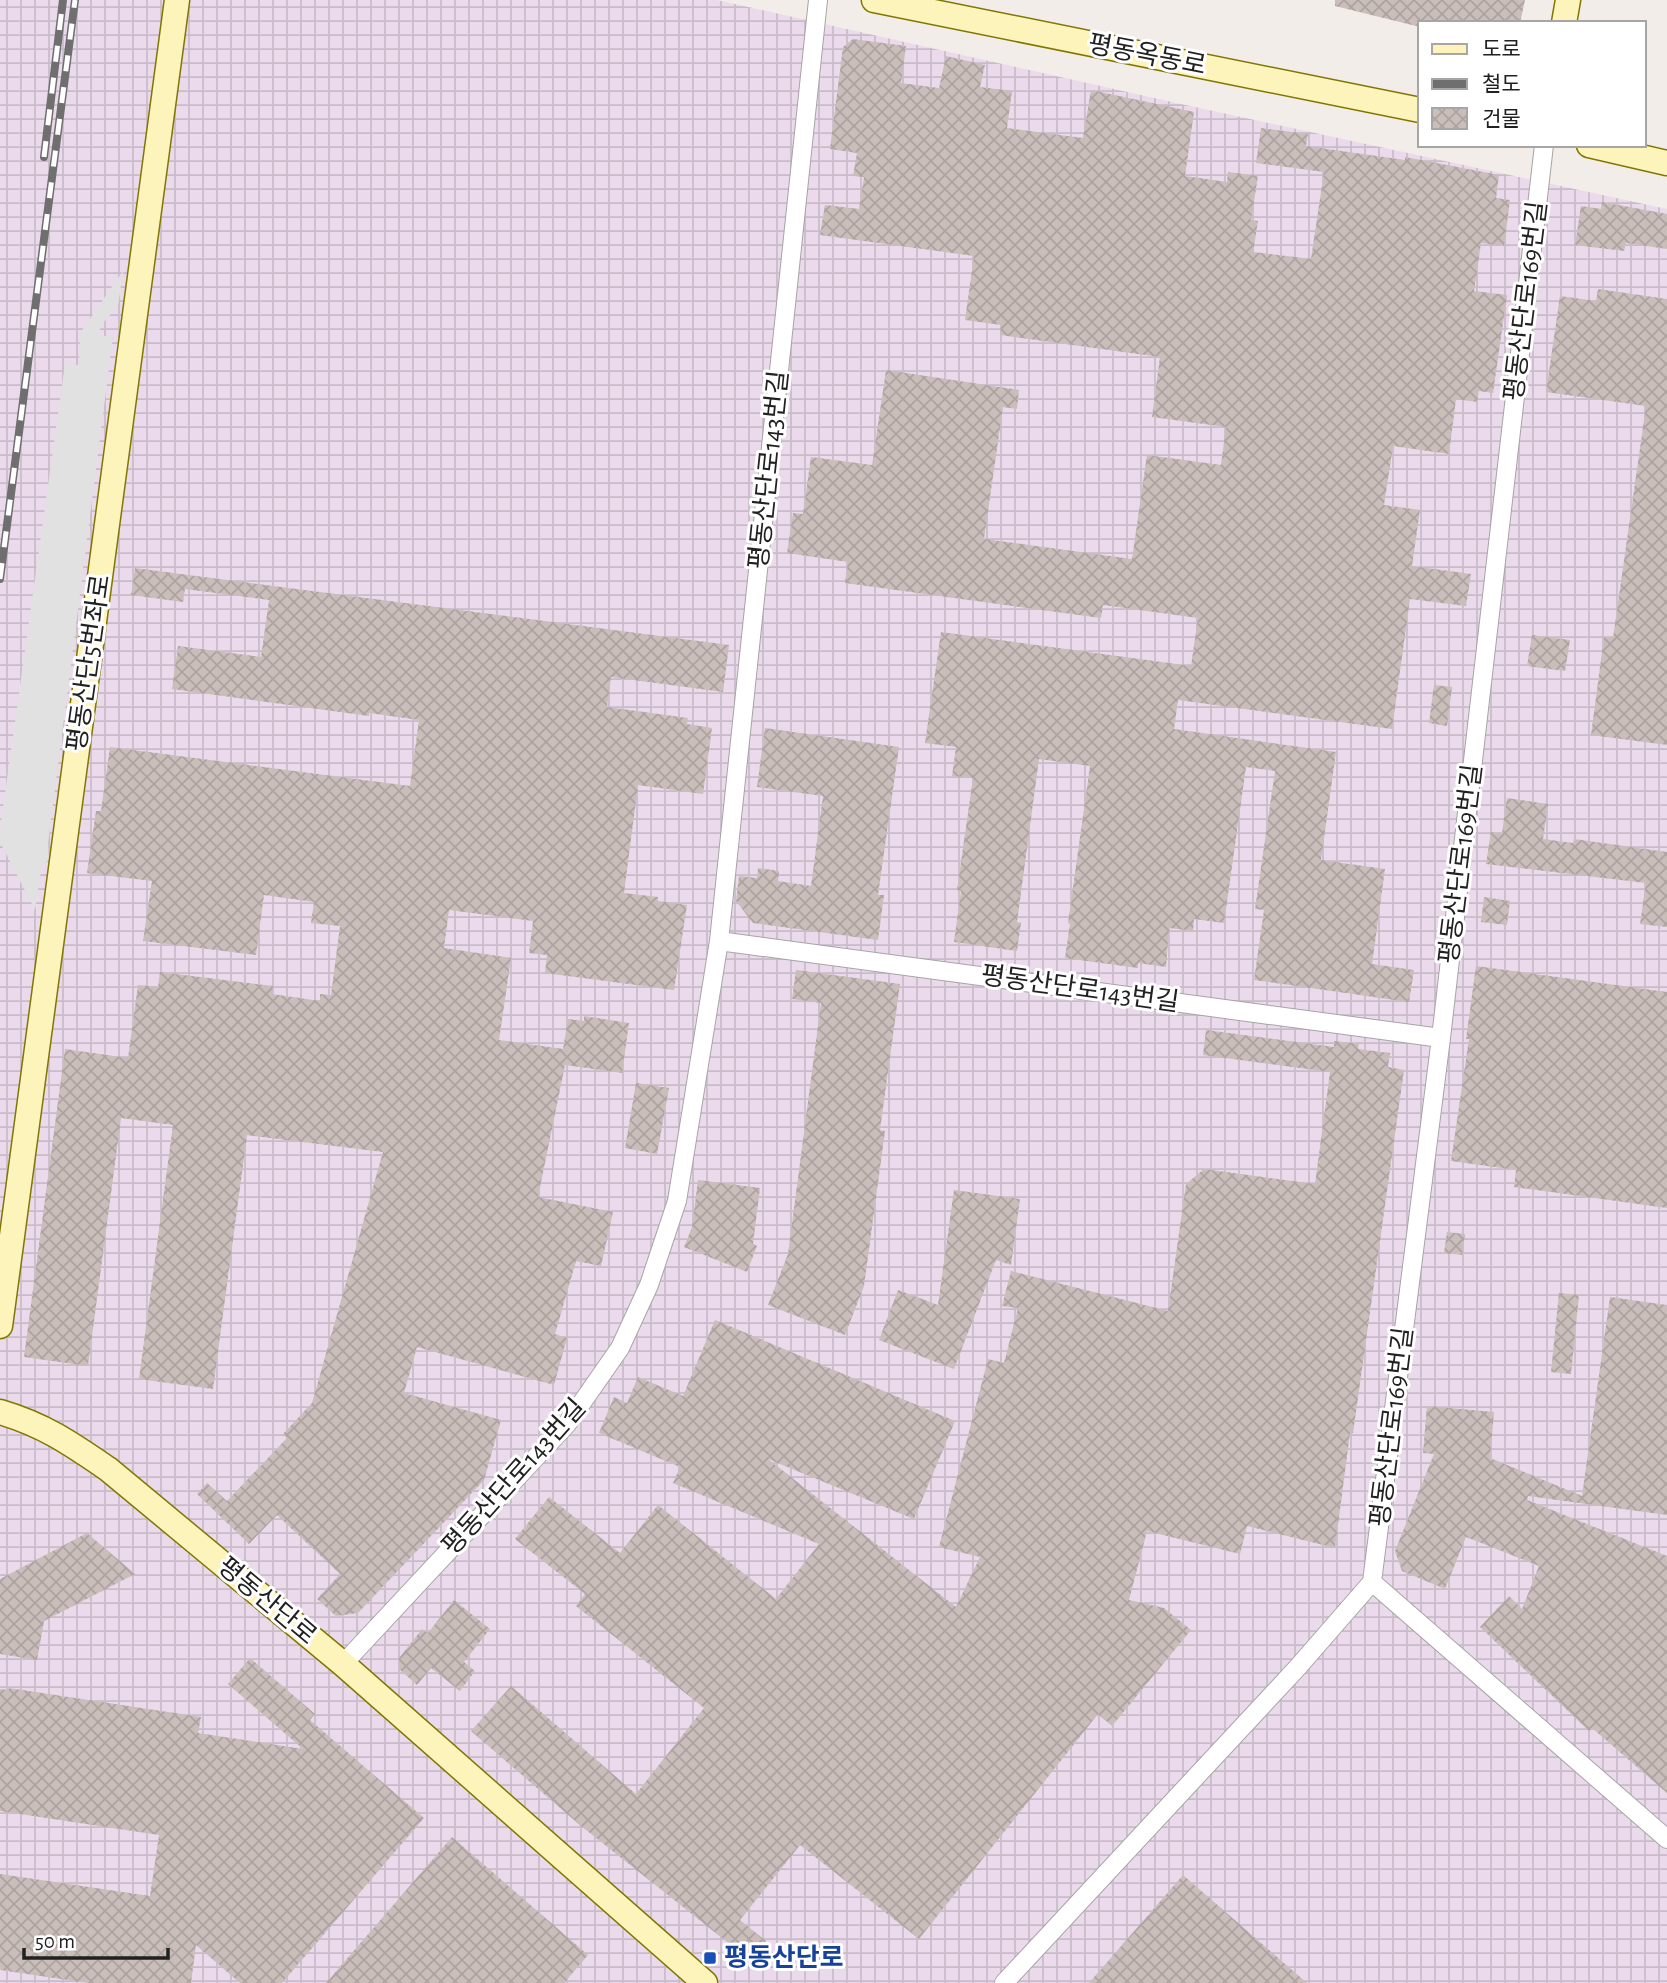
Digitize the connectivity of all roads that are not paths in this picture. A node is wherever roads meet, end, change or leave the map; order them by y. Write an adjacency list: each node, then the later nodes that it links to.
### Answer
1 (818, 0): 10 (street, 평동산단로143번길)
2 (874, 0): 6 (street, 평동옥동로)
3 (1568, 0): 5 (street)
4 (174, 7): 12 (street, 평동산단5번좌로)
5 (1564, 21)
6 (1418, 110)
7 (1544, 147): 11 (street, 평동산단로169번길)
8 (1598, 147): 9 (street)
9 (1667, 163)
10 (719, 941): 11 (street, 평동산단로143번길); 16 (street, 평동산단로143번길)
11 (1441, 1038): 15 (street, 평동산단로169번길)
12 (5, 1257): 13 (street, 평동산단5번좌로)
13 (0, 1326)
14 (0, 1412): 16 (street, 평동산단로)
15 (1372, 1582): 17 (street); 19 (street)
16 (343, 1664): 18 (street, 평동산단로)
17 (1667, 1839)
18 (705, 1983)
19 (1004, 1983)

